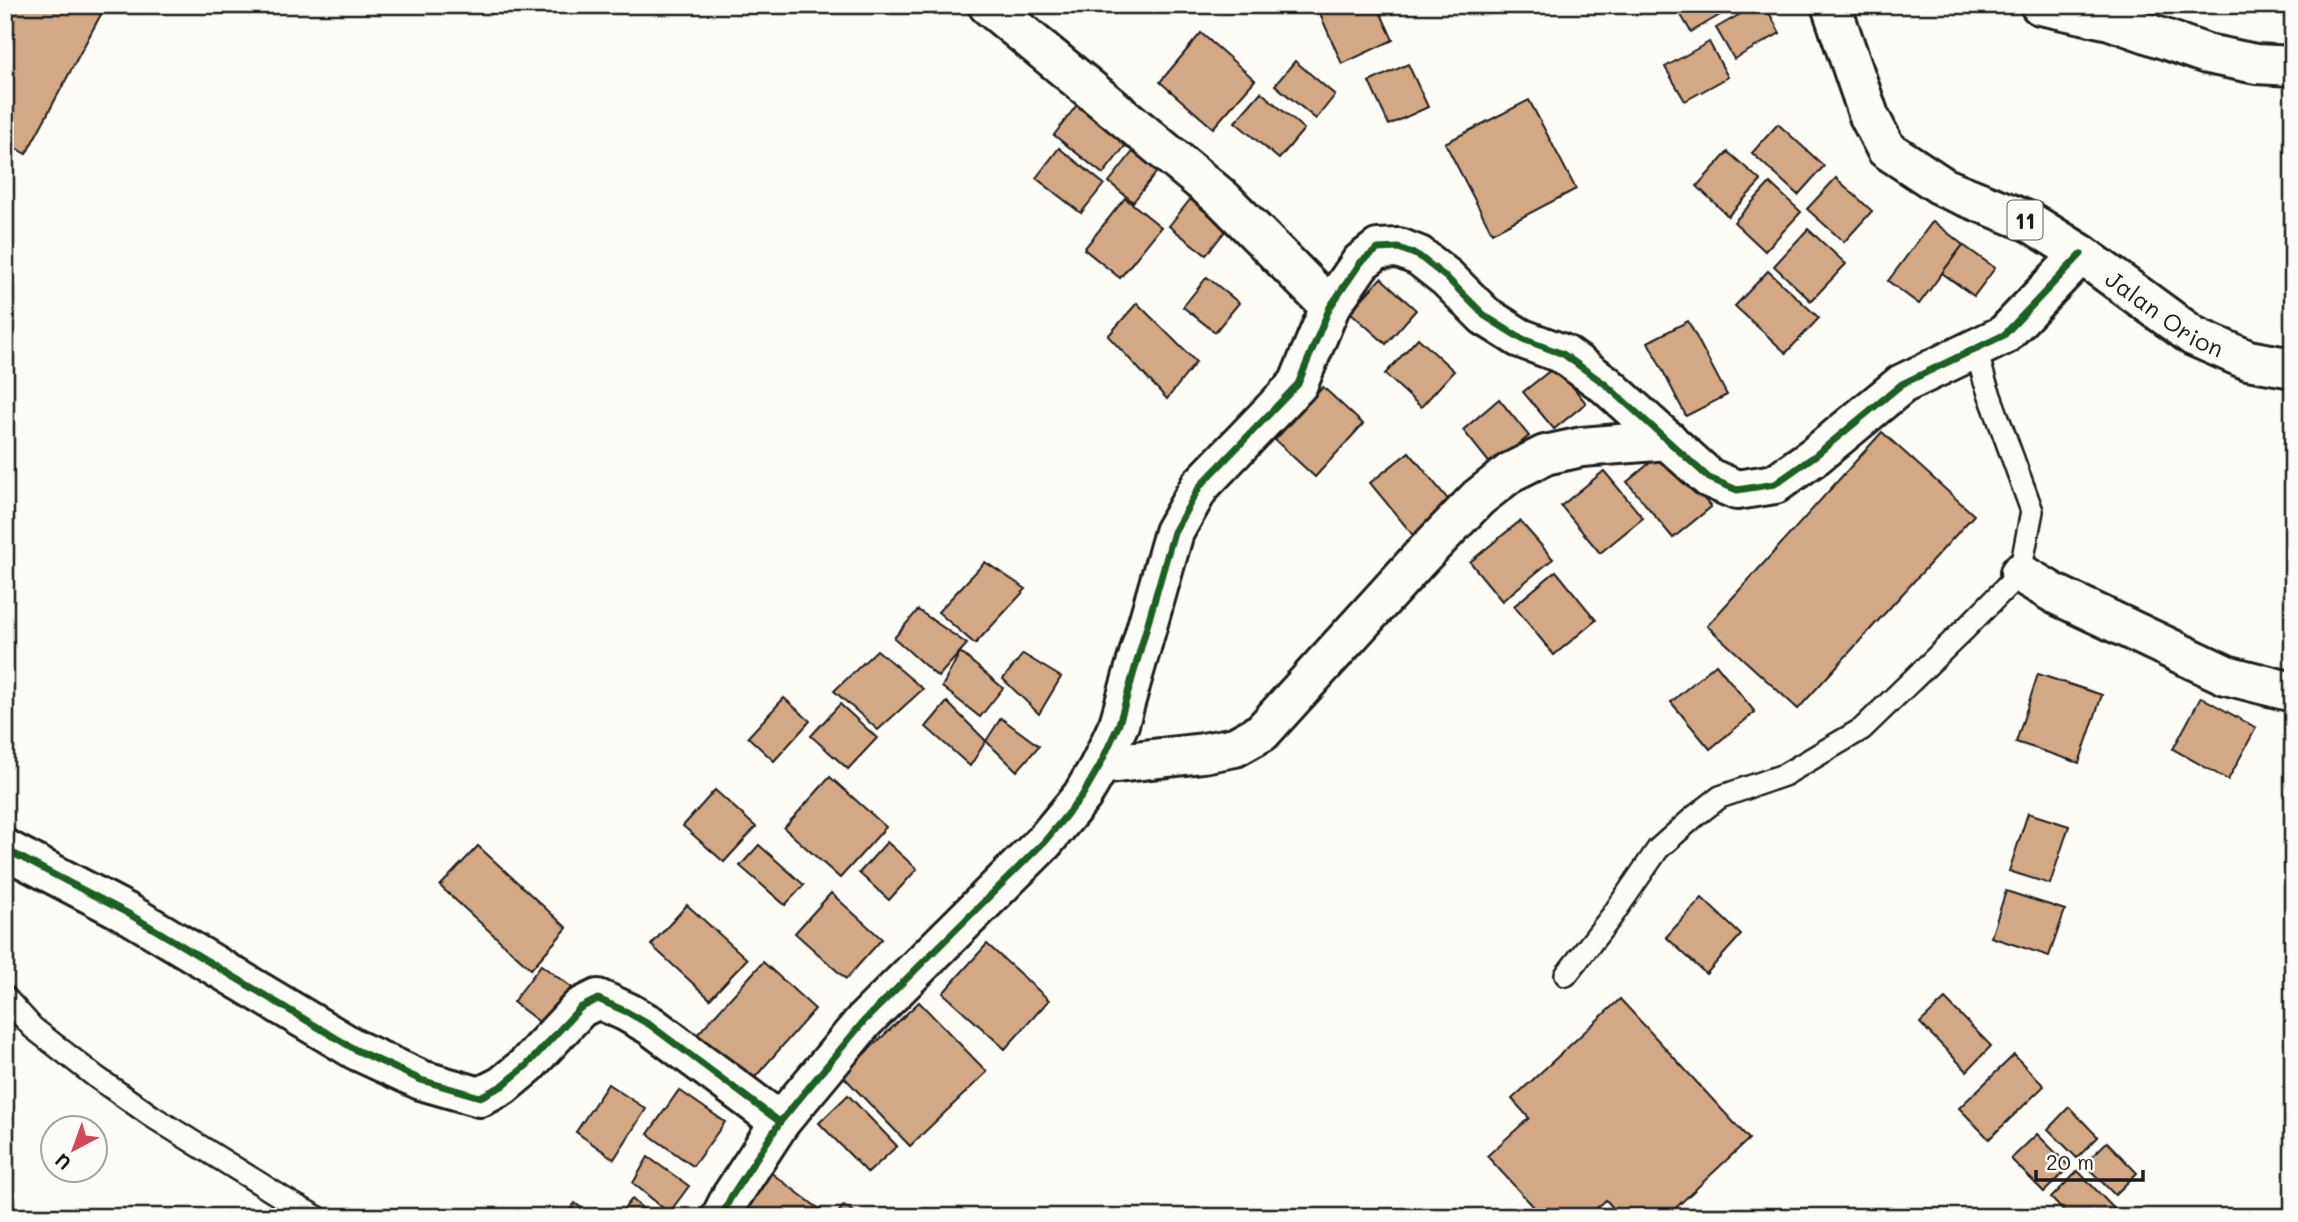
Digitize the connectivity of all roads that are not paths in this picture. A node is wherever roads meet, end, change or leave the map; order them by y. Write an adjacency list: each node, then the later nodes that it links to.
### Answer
1 (988, 5): 6 (main road)
2 (1831, 5): 5 (main road, Jalan Orion / 11)
3 (2040, 5): 4 (main road)
4 (2293, 66)
5 (2081, 254): 7 (main road); 8 (main road, Jalan Orion / 11)
6 (1331, 307): 9 (main road); 12 (main road)
7 (1976, 349): 9 (main road); 10 (lane)
8 (2293, 368)
9 (1668, 440): 12 (main road)
10 (2020, 573): 11 (main road); 14 (lane)
11 (2293, 692)
12 (1100, 765): 16 (main road)
13 (5, 849): 16 (main road)
14 (1566, 975)
15 (5, 996): 17 (lane)
16 (780, 1122): 18 (main road)
17 (317, 1217)
18 (721, 1217)

